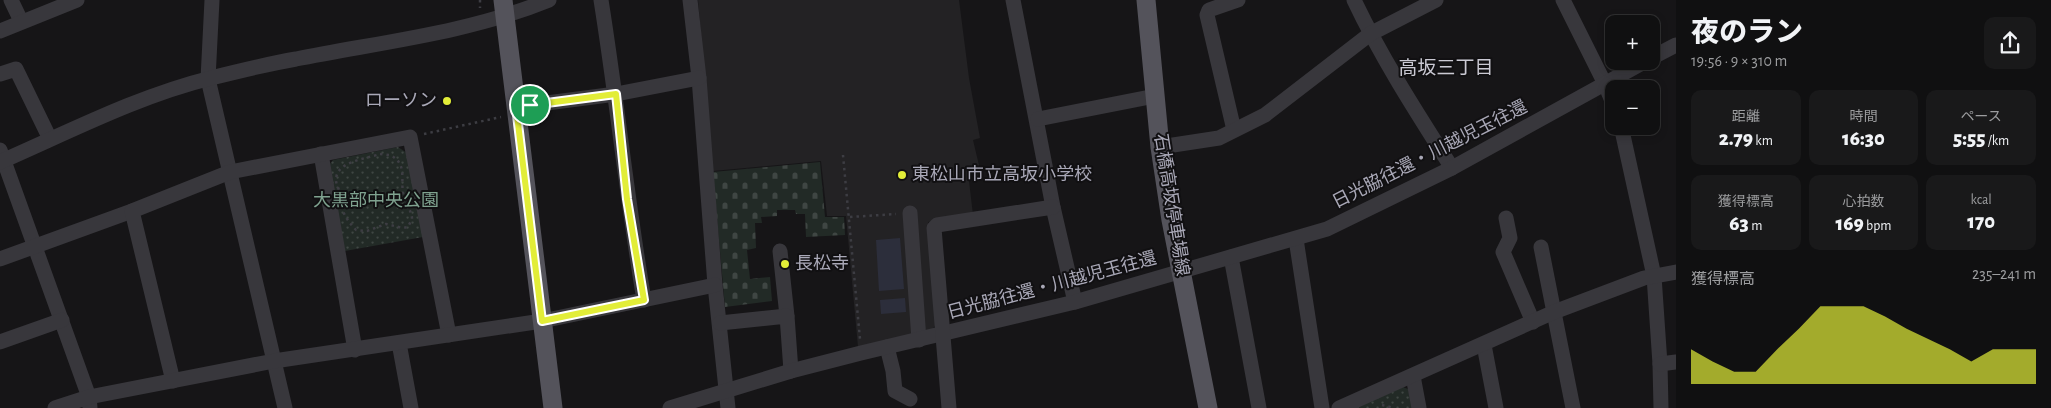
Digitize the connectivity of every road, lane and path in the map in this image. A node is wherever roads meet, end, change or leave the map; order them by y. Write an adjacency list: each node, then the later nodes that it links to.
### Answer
1 (12, 0): 16 (street)
2 (77, 0): 16 (street)
3 (212, 0): 24 (street)
4 (480, 0): 14 (path)
5 (549, 0): 15 (street)
6 (601, 0): 27 (street)
7 (690, 0): 23 (street)
8 (1013, 0): 30 (street)
9 (1146, 0): 28 (main road, 石橋高坂停車場線)
10 (1238, 0): 31 (street)
11 (1354, 0): 18 (street)
12 (1436, 0): 18 (street)
13 (1563, 0): 26 (street)
14 (480, 8)
15 (504, 8): 24 (street); 29 (main road)
16 (21, 21): 17 (street)
17 (0, 31)
18 (1370, 34): 31 (street); 39 (street)
19 (1676, 45): 20 (street, 日光脇往還・川越児玉往還)
20 (1660, 53)
21 (1629, 70): 25 (street, 日光脇往還・川越児玉往還)
22 (0, 74): 34 (street)
23 (699, 78): 27 (street); 56 (street)
24 (208, 79): 34 (street); 40 (street)
25 (1612, 80)
26 (1605, 84): 39 (street, 日光脇往還・川越児玉往還)
27 (616, 94): 29 (street); 57 (street)
28 (1155, 96): 30 (street); 35 (main road, 石橋高坂停車場線)
29 (510, 112): 33 (path); 62 (main road)
30 (1038, 119): 42 (street)
31 (1234, 130): 35 (street)
32 (1623, 135): 55 (street)
33 (410, 137): 36 (street); 65 (street)
34 (50, 139): 38 (street)
35 (1160, 147): 53 (main road, 石橋高坂停車場線)
36 (321, 154): 40 (street); 72 (street)
37 (843, 155): 45 (path)
38 (2, 157): 48 (street)
39 (1452, 168): 47 (street, 日光脇往還・川越児玉往還)
40 (230, 172): 43 (street); 74 (street)
41 (404, 176): 41 (path)
42 (1053, 207): 58 (street); 66 (street)
43 (132, 211): 48 (street); 79 (street)
44 (910, 213): 45 (path); 67 (street)
45 (850, 217): 73 (path)
46 (1506, 218): 63 (street)
47 (1296, 239): 51 (street, 日光脇往還・川越児玉往還); 92 (street)
48 (36, 246): 52 (street); 61 (street)
49 (1541, 247): 59 (street)
50 (780, 252): 60 (street)
51 (1231, 257): 53 (street, 日光脇往還・川越児玉往還); 91 (street)
52 (0, 259)
53 (1180, 270): 58 (street, 日光脇往還・川越児玉往還); 90 (main road, 石橋高坂停車場線)
54 (1676, 272): 55 (street)
55 (1654, 276): 59 (street); 76 (street)
56 (714, 285): 57 (street); 64 (street)
57 (644, 300): 62 (street)
58 (1075, 302): 66 (street, 日光脇往還・川越児玉往還)
59 (1554, 312): 63 (street); 96 (street)
60 (787, 316): 64 (street); 77 (street)
61 (62, 320): 68 (street); 82 (street)
62 (542, 321): 65 (street); 86 (main road)
63 (1533, 322): 70 (street)
64 (720, 323): 80 (street)
65 (449, 335): 69 (street)
66 (941, 335): 67 (street, 日光脇往還・川越児玉往還); 89 (street)
67 (919, 340): 71 (street, 日光脇往還・川越児玉往還)
68 (0, 342)
69 (399, 343): 72 (street); 85 (street)
70 (1484, 345): 78 (street); 95 (street)
71 (886, 347): 73 (street, 日光脇往還・川越児玉往還); 81 (street)
72 (356, 350): 74 (street)
73 (861, 352): 77 (street, 日光脇往還・川越児玉往還)
74 (274, 361): 79 (street); 84 (street)
75 (1676, 362): 76 (street)
76 (1660, 364): 97 (street)
77 (791, 371): 80 (street, 日光脇往還・川越児玉往還)
78 (1413, 376): 93 (street); 94 (street)
79 (173, 382): 82 (street)
80 (726, 391): 87 (street, 日光脇往還・川越児玉往還); 88 (street)
81 (910, 399)
82 (90, 402): 83 (street)
83 (55, 408)
84 (285, 408)
85 (411, 408)
86 (553, 408)
87 (670, 408)
88 (728, 408)
89 (949, 408)
90 (1208, 408)
91 (1258, 408)
92 (1322, 408)
93 (1339, 408)
94 (1419, 408)
95 (1496, 408)
96 (1573, 408)
97 (1661, 408)

